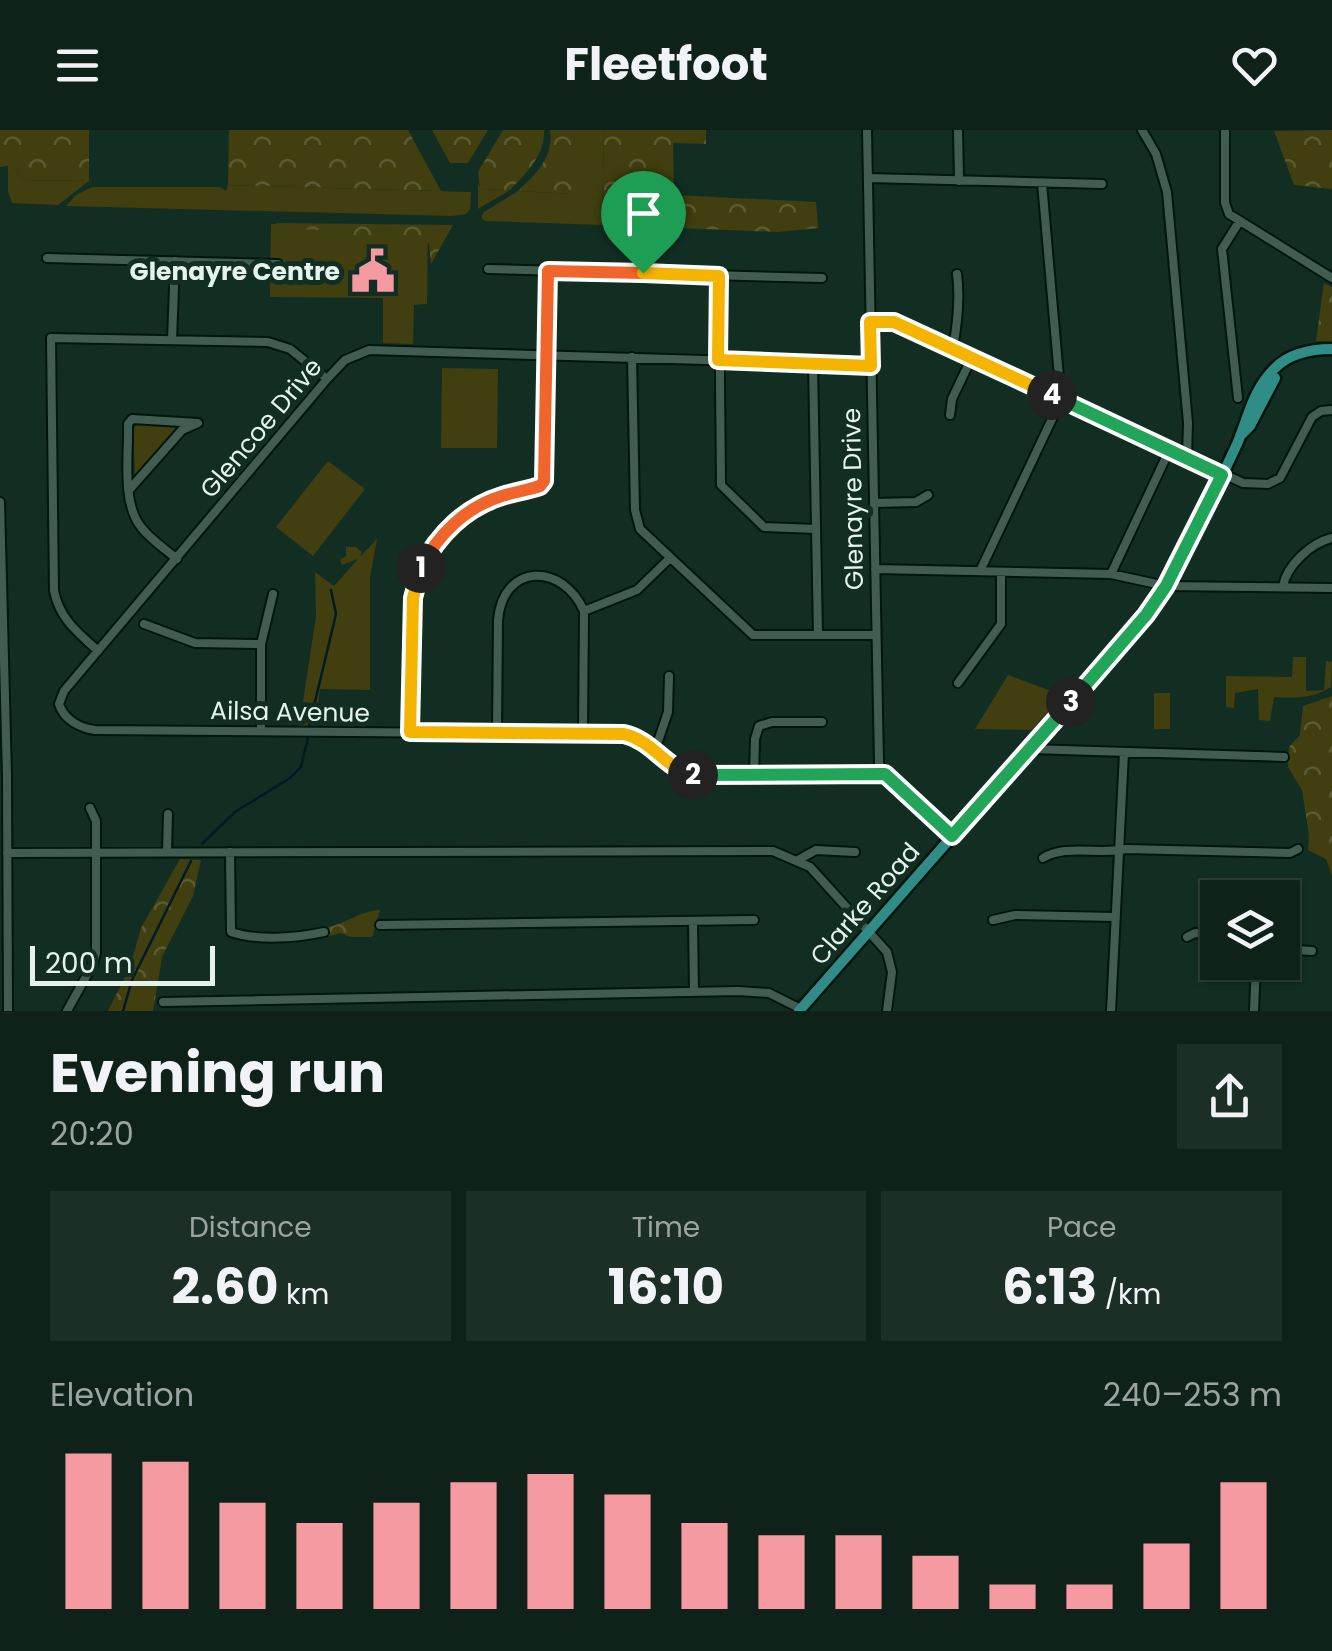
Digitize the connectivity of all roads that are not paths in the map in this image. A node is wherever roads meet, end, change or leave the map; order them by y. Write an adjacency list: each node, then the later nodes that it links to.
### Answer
1 (867, 130): 5 (street, Glenayre Drive)
2 (958, 130): 6 (street)
3 (1142, 130): 35 (street)
4 (1224, 130): 9 (street)
5 (868, 178): 6 (street); 19 (street, Glenayre Drive)
6 (959, 180): 7 (street)
7 (1042, 183): 8 (street); 31 (street)
8 (1102, 184)
9 (1239, 222): 18 (street); 30 (street)
10 (48, 258): 11 (street)
11 (175, 262): 12 (street); 20 (street)
12 (278, 264)
13 (488, 269): 14 (street)
14 (548, 271): 16 (street); 23 (street)
15 (957, 274): 21 (street)
16 (719, 276): 17 (street); 26 (street)
17 (822, 278)
18 (1332, 278)
19 (870, 322): 21 (street); 28 (street, Glenayre Drive)
20 (172, 340): 29 (street); 58 (street)
21 (953, 348): 25 (street)
22 (1332, 352): 36 (main road, Clarke Road)
23 (546, 354): 24 (street, Glencoe Drive); 29 (street, Glencoe Drive); 64 (street)
24 (632, 357): 26 (street, Glencoe Drive); 43 (street)
25 (972, 357): 31 (street); 33 (street)
26 (718, 360): 27 (street, Glencoe Drive); 41 (street)
27 (813, 364): 28 (street, Glencoe Drive); 41 (street)
28 (871, 366): 40 (street, Glenayre Drive)
29 (327, 379): 44 (street, Glencoe Drive)
30 (1238, 398)
31 (1061, 400): 34 (street); 46 (street)
32 (1332, 410): 36 (street)
33 (950, 415)
34 (1169, 451): 35 (street); 48 (street)
35 (1187, 459): 36 (street)
36 (1222, 475): 49 (main road, Clarke Road)
37 (129, 490): 37 (street); 44 (street)
38 (928, 495): 40 (street)
39 (0, 502): 81 (street)
40 (874, 503): 45 (street, Glenayre Drive)
41 (816, 529): 55 (street)
42 (1332, 538): 50 (street)
43 (670, 558): 53 (street); 55 (street)
44 (177, 559): 58 (street, Glencoe Drive)
45 (875, 569): 46 (street); 56 (street, Glenayre Drive)
46 (980, 571): 47 (street)
47 (1001, 572): 48 (street); 60 (street)
48 (1111, 574): 49 (street)
49 (1166, 586): 50 (street); 67 (main road, Clarke Road)
50 (1283, 586): 51 (street)
51 (1332, 588)
52 (273, 594): 57 (street)
53 (584, 611): 65 (street); 66 (street)
54 (144, 624): 57 (street)
55 (818, 635): 56 (street)
56 (876, 635): 71 (street, Glenayre Drive)
57 (261, 644): 63 (street)
58 (98, 651): 61 (street, Glencoe Drive)
59 (669, 676): 68 (street)
60 (958, 682)
61 (60, 698): 63 (street, Ailsa Avenue)
62 (822, 722): 72 (street)
63 (261, 731): 64 (street, Ailsa Avenue)
64 (410, 732): 65 (street, Ailsa Avenue)
65 (497, 733): 66 (street, Ailsa Avenue)
66 (583, 734): 68 (street, Ailsa Avenue)
67 (1030, 749): 69 (street); 75 (main road, Clarke Road)
68 (655, 750): 72 (street, Ailsa Avenue)
69 (1124, 753): 70 (street); 77 (street)
70 (1284, 757)
71 (885, 774): 72 (street, Ailsa Avenue); 75 (street)
72 (754, 776)
73 (90, 808): 82 (street)
74 (168, 814): 78 (street)
75 (952, 836): 90 (main road, Clarke Road)
76 (1298, 848): 77 (street)
77 (1119, 851): 83 (street); 85 (street)
78 (167, 852): 79 (street); 82 (street)
79 (230, 852): 84 (street); 91 (street)
80 (855, 852): 84 (street)
81 (7, 853): 82 (street); 100 (street)
82 (96, 853): 101 (street)
83 (1043, 858)
84 (798, 860): 90 (street)
85 (1115, 917): 87 (street); 103 (street)
86 (754, 920): 88 (street)
87 (994, 920)
88 (693, 921): 89 (street); 97 (street)
89 (380, 925)
90 (868, 930): 99 (main road, Clarke Road); 102 (street)
91 (324, 932)
92 (1200, 933): 93 (street)
93 (1187, 937)
94 (1300, 950): 95 (street)
95 (1312, 950)
96 (1255, 980): 104 (street)
97 (694, 992): 98 (street); 99 (street)
98 (163, 1002)
99 (800, 1010)
100 (8, 1011)
101 (67, 1011)
102 (888, 1011)
103 (1110, 1011)
104 (1254, 1011)

